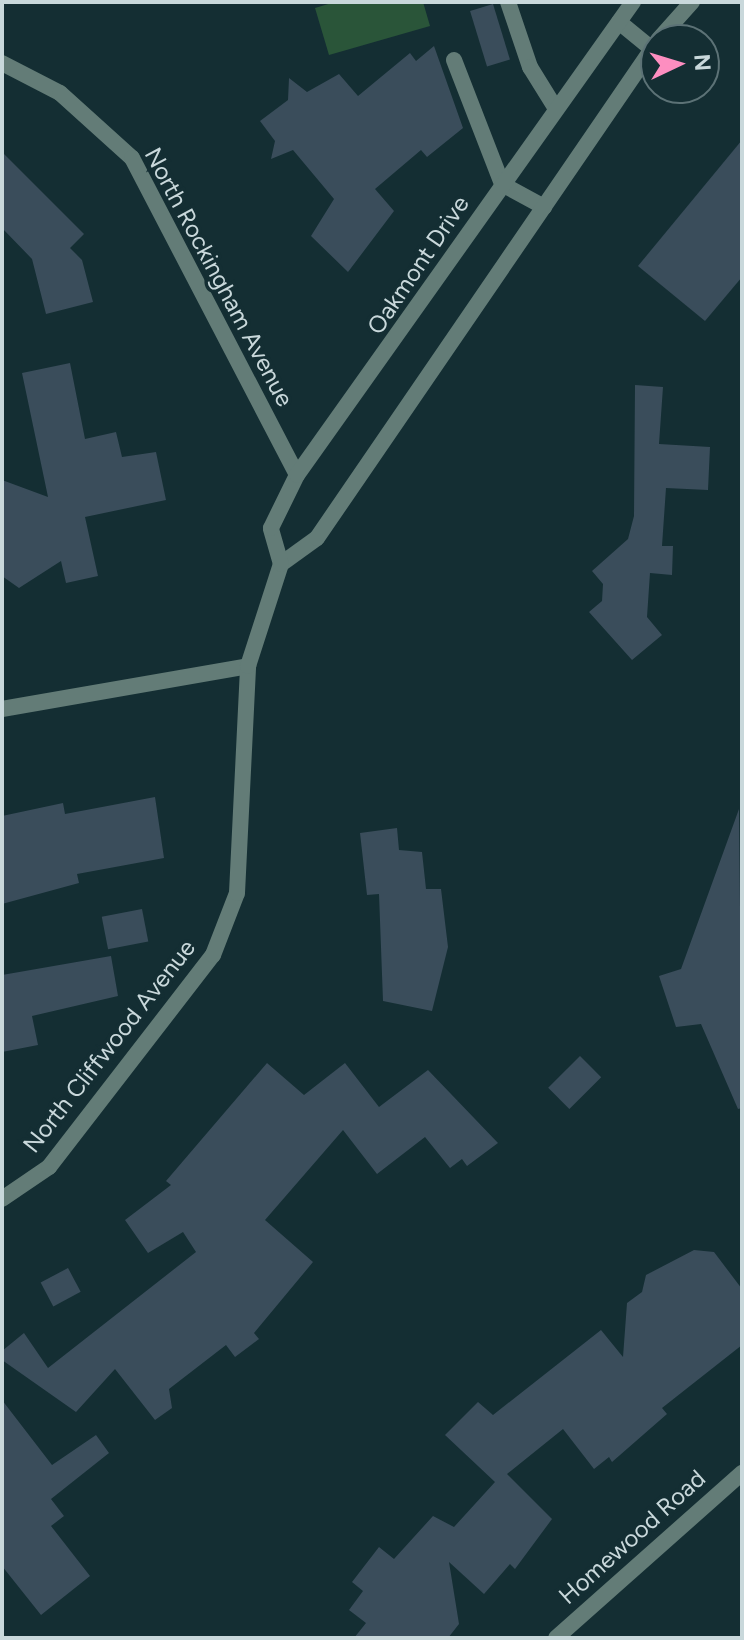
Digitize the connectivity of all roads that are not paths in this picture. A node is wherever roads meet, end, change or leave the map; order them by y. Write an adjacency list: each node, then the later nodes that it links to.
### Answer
1 (508, 2): 10 (street)
2 (633, 2): 4 (street, Oakmont Drive)
3 (692, 2): 5 (street)
4 (619, 22): 6 (street); 10 (street, Oakmont Drive)
5 (673, 24)
6 (640, 35)
7 (454, 60): 11 (street)
8 (2, 63): 13 (street, North Rockingham Avenue)
9 (640, 66): 12 (street)
10 (556, 109): 11 (street, Oakmont Drive)
11 (502, 184): 12 (street); 13 (street, Oakmont Drive)
12 (544, 207): 14 (street)
13 (297, 475): 14 (street, Oakmont Drive)
14 (281, 564): 15 (street)
15 (248, 666): 16 (street); 17 (street, North Cliffwood Avenue)
16 (2, 709)
17 (2, 1199)
18 (742, 1473): 19 (street, Homewood Road)
19 (556, 1638)

